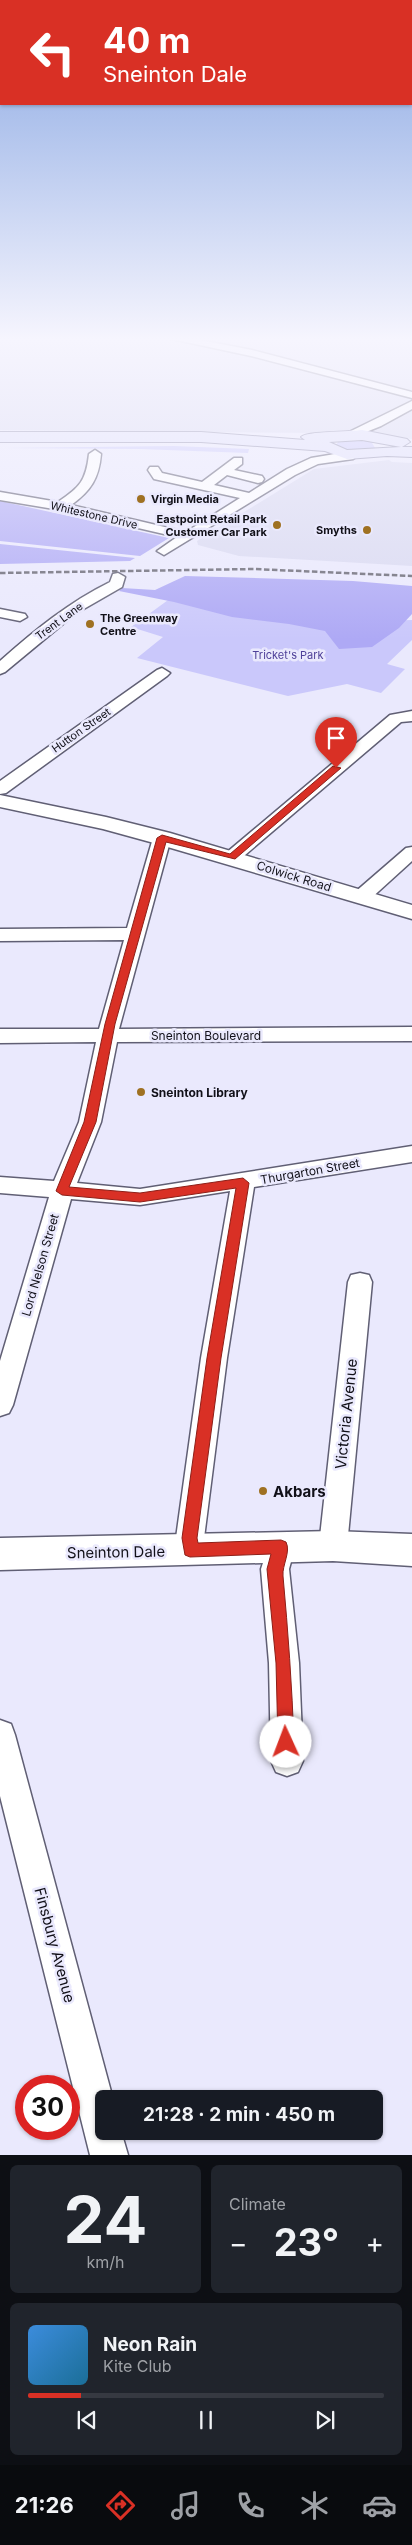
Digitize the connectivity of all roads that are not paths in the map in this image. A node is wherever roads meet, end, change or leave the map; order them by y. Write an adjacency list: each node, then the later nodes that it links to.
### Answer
1 (219, 439): 8 (main road)
2 (275, 439): 9 (main road)
3 (342, 439): 9 (main road)
4 (377, 439): 12 (main road)
5 (379, 439): 10 (main road)
6 (382, 439): 7 (main road)
7 (412, 443)
8 (283, 444): 9 (main road); 13 (street)
9 (331, 444): 12 (main road); 13 (street)
10 (412, 452)
11 (96, 454): 21 (street)
12 (353, 455): 13 (street)
13 (316, 460): 20 (street)
14 (238, 461): 16 (street)
15 (154, 470): 18 (street)
16 (225, 471): 17 (street); 18 (street)
17 (258, 479)
18 (205, 486): 20 (street)
19 (0, 496): 21 (street, Whitestone Drive)
20 (252, 497): 22 (street)
21 (60, 506): 22 (street, Whitestone Drive)
22 (188, 536): 23 (street)
23 (164, 552)
24 (118, 577): 27 (street, Trent Lane)
25 (0, 612): 26 (street)
26 (20, 617)
27 (0, 669)
28 (162, 673): 30 (street, Hutton Street)
29 (404, 717): 34 (street)
30 (0, 789)
31 (0, 801): 32 (street, Colwick Road)
32 (162, 838): 34 (street, Colwick Road); 37 (street, Lord Nelson Street)
33 (412, 852): 35 (street)
34 (232, 857): 35 (street, Colwick Road)
35 (361, 897): 36 (street, Colwick Road)
36 (412, 912)
37 (134, 934): 38 (street); 41 (street, Lord Nelson Street)
38 (0, 935)
39 (412, 1034): 41 (street, Sneinton Boulevard)
40 (0, 1036): 41 (street, Sneinton Boulevard)
41 (108, 1036): 45 (street, Lord Nelson Street)
42 (412, 1154): 43 (street, Thurgarton Street)
43 (243, 1183): 45 (street, Thurgarton Street); 50 (street)
44 (0, 1185): 45 (street, Thurgarton Street)
45 (62, 1191): 47 (street, Lord Nelson Street)
46 (360, 1282): 48 (street, Victoria Avenue)
47 (0, 1405)
48 (333, 1546): 49 (street, Sneinton Dale); 51 (street, Sneinton Dale)
49 (281, 1547): 50 (street, Sneinton Dale); 54 (street)
50 (190, 1550): 52 (street, Sneinton Dale)
51 (412, 1550)
52 (0, 1554)
53 (0, 1735): 55 (street, Finsbury Avenue)
54 (287, 1761)
55 (110, 2155)

